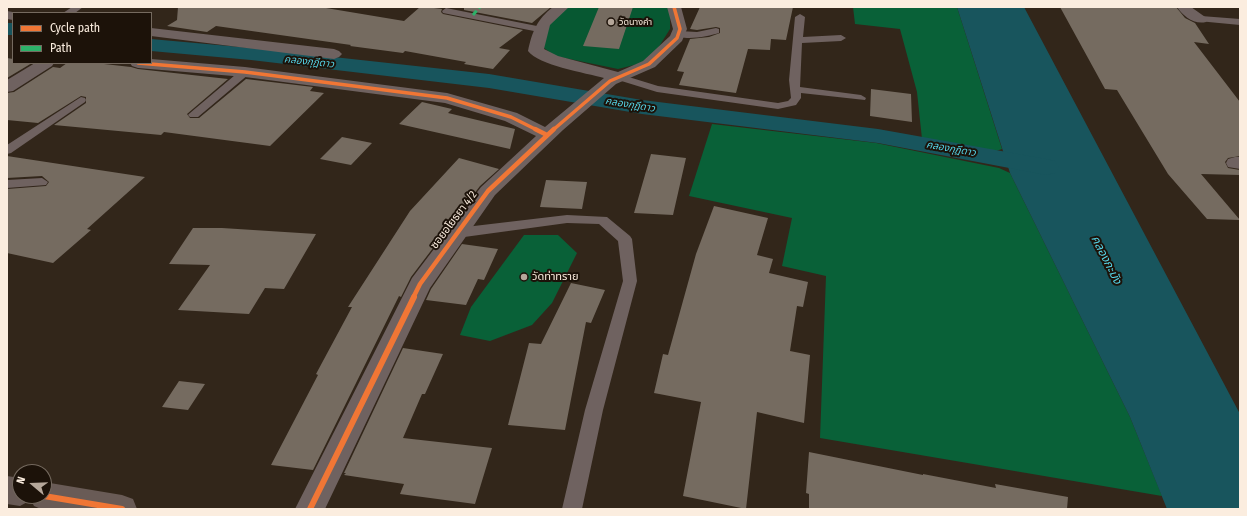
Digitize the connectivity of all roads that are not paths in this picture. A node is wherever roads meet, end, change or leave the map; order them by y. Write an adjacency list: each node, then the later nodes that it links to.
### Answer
1 (79, 7): 6 (lane)
2 (562, 7): 10 (street)
3 (674, 7): 13 (street)
4 (1184, 7): 8 (street)
5 (446, 11): 10 (lane)
6 (70, 12)
7 (800, 17): 15 (lane)
8 (1201, 19): 9 (lane)
9 (1240, 22)
10 (539, 29): 20 (street)
11 (716, 31): 13 (lane)
12 (152, 32): 16 (street)
13 (679, 34): 20 (street, ซอยอโยธยา 4/2)
14 (841, 38): 15 (lane)
15 (798, 40): 22 (lane)
16 (334, 54)
17 (44, 64): 21 (street)
18 (150, 64): 19 (street)
19 (245, 72): 25 (lane); 26 (street)
20 (615, 79): 22 (lane); 26 (street, ซอยอโยธยา 4/2)
21 (7, 86)
22 (795, 90): 23 (lane)
23 (861, 98)
24 (81, 100): 27 (lane)
25 (194, 115)
26 (552, 131): 30 (street, ซอยอโยธยา 4/2)
27 (7, 150)
28 (42, 182): 29 (lane)
29 (7, 184)
30 (457, 233): 33 (street, ซอยอโยธยา 4/2); 34 (lane)
31 (52, 497): 32 (street)
32 (122, 509)
33 (310, 509)
34 (572, 509)

